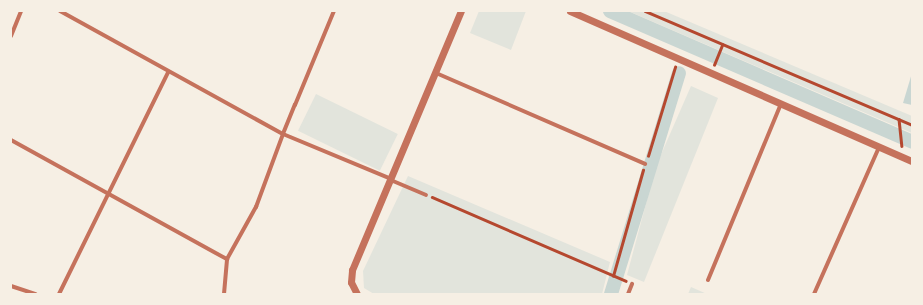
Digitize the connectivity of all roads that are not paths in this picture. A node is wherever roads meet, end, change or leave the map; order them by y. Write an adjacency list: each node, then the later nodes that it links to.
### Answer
1 (21, 11): 6 (street)
2 (60, 11): 7 (street)
3 (334, 11): 10 (street)
4 (461, 11): 8 (street)
5 (570, 11): 9 (street)
6 (11, 36)
7 (168, 72): 11 (street); 17 (street)
8 (436, 73): 15 (street); 16 (street)
9 (782, 103): 13 (street); 20 (street)
10 (295, 105): 11 (street)
11 (283, 134): 16 (street); 19 (street)
12 (11, 140): 17 (street)
13 (878, 147): 14 (street); 28 (street)
14 (912, 161)
15 (645, 164)
16 (391, 180): 18 (street); 26 (street)
17 (107, 195): 19 (street); 24 (street)
18 (426, 195)
19 (227, 258): 25 (street)
20 (708, 280)
21 (632, 284): 27 (street)
22 (11, 286): 23 (street)
23 (36, 294)
24 (59, 294)
25 (224, 294)
26 (357, 294)
27 (628, 294)
28 (814, 294)

